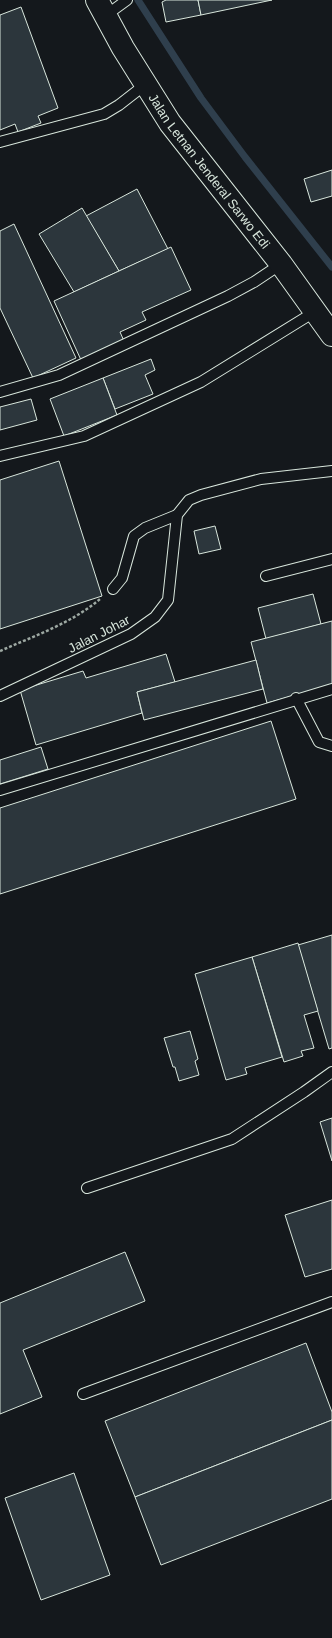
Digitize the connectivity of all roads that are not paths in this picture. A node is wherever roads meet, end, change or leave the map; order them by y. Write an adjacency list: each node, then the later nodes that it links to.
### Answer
1 (112, 5): 2 (main road, Jalan Letnan Jenderal Sarwo Edi)
2 (146, 84): 3 (lane); 4 (main road, Jalan Letnan Jenderal Sarwo Edi)
3 (0, 142)
4 (281, 264): 5 (main road, Jalan Letnan Jenderal Sarwo Edi); 7 (lane)
5 (316, 310): 6 (main road, Jalan Letnan Jenderal Sarwo Edi); 8 (lane)
6 (332, 336)
7 (0, 392)
8 (0, 456)
9 (332, 471): 10 (lane)
10 (177, 514): 13 (lane); 15 (lane, Jalan Johar)
11 (332, 559): 12 (lane)
12 (266, 576)
13 (113, 589)
14 (332, 689): 16 (lane)
15 (0, 696)
16 (296, 698): 17 (lane); 18 (lane)
17 (332, 746)
18 (0, 790)
19 (332, 1072): 20 (lane)
20 (87, 1188)
21 (332, 1302): 22 (lane)
22 (83, 1394)

